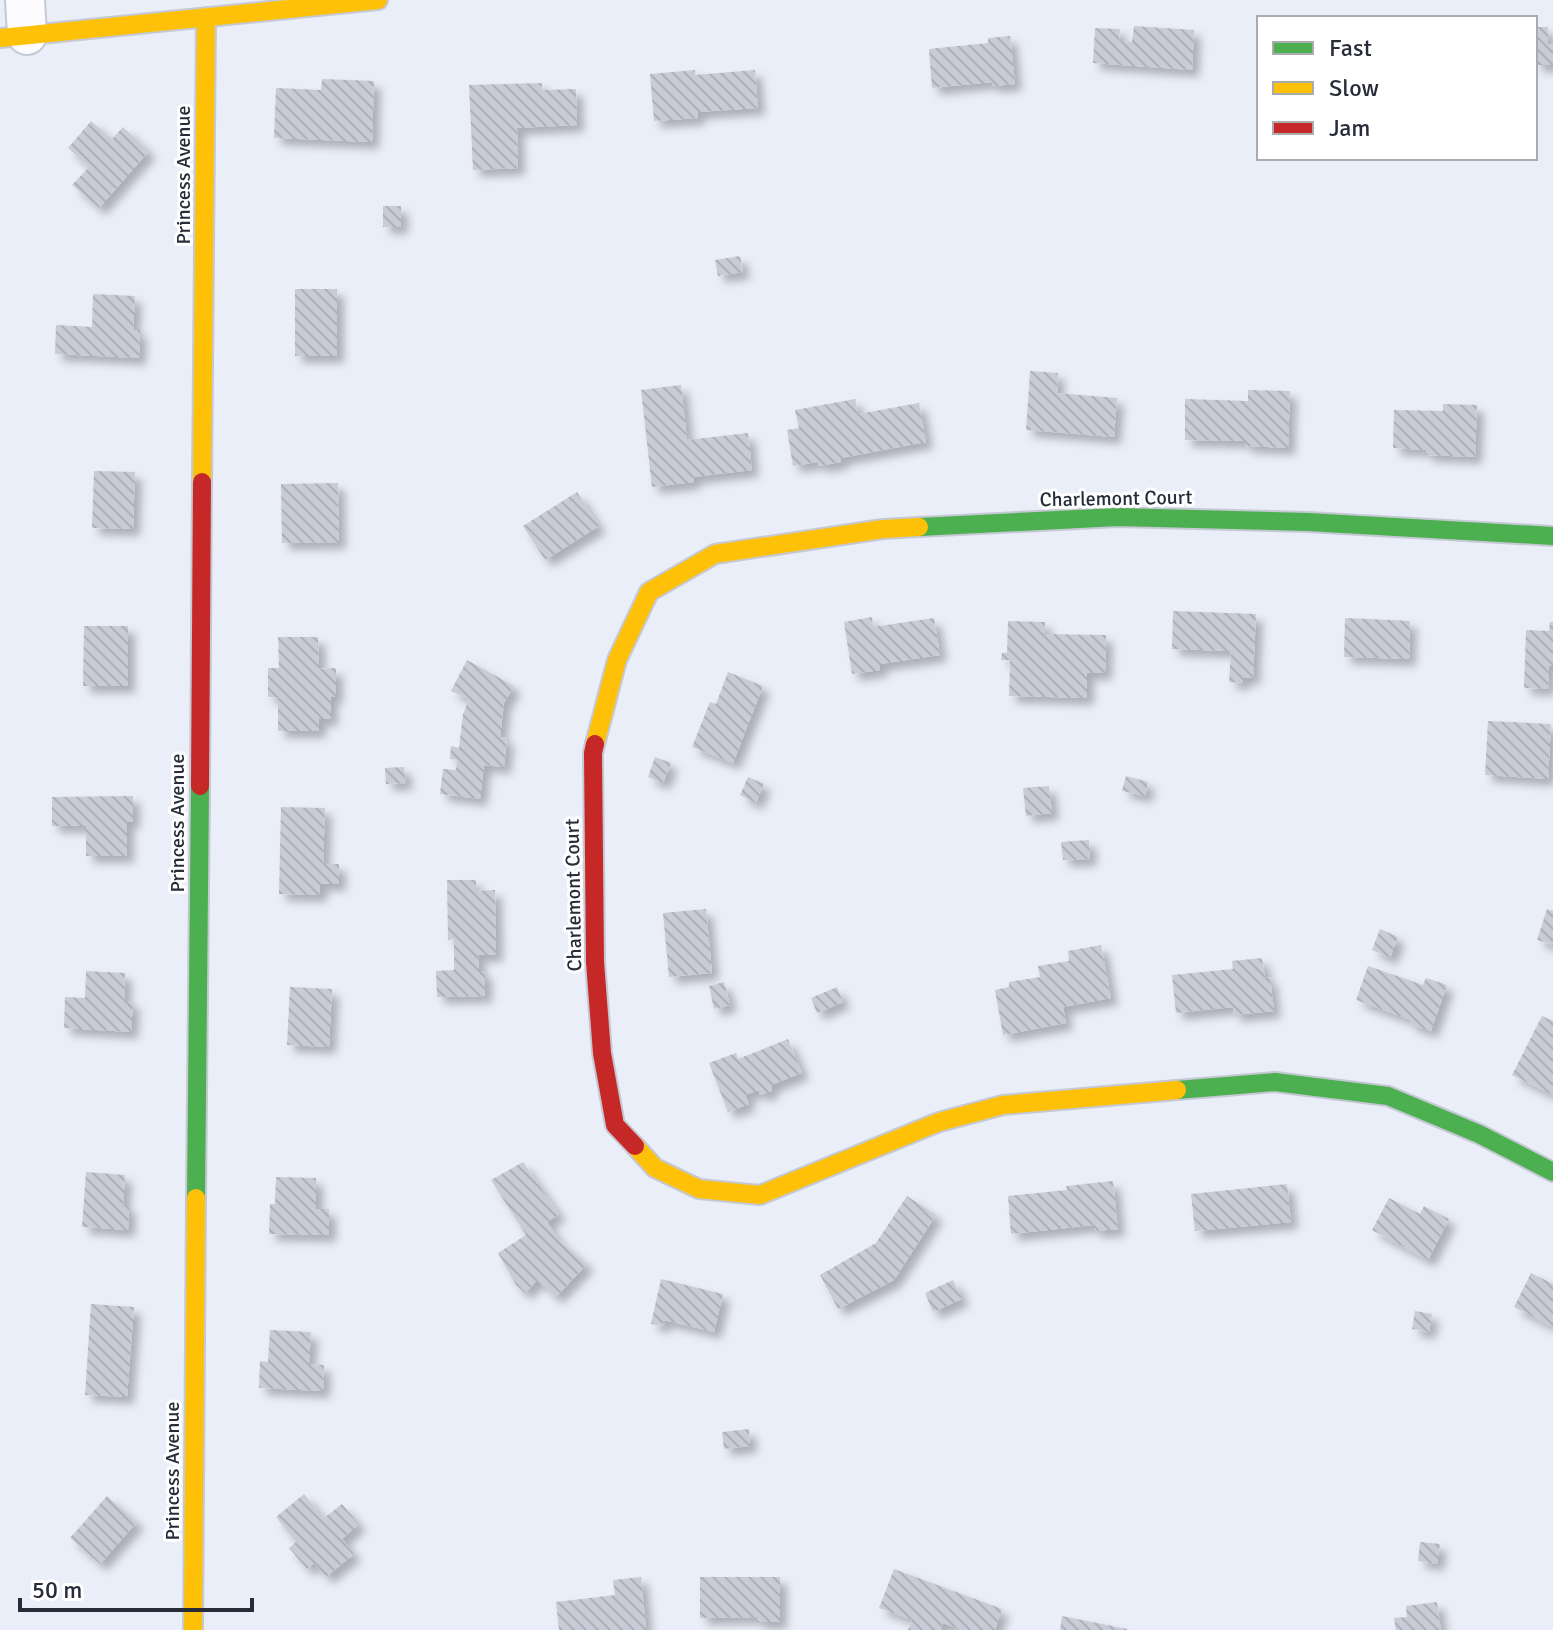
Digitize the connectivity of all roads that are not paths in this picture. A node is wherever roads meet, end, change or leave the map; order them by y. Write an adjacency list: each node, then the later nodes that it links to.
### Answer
1 (378, 0): 2 (street)
2 (206, 17): 3 (street); 6 (street, Princess Avenue)
3 (17, 24)
4 (1553, 536): 5 (street, Charlemont Court)
5 (1553, 1172)
6 (193, 1630)

